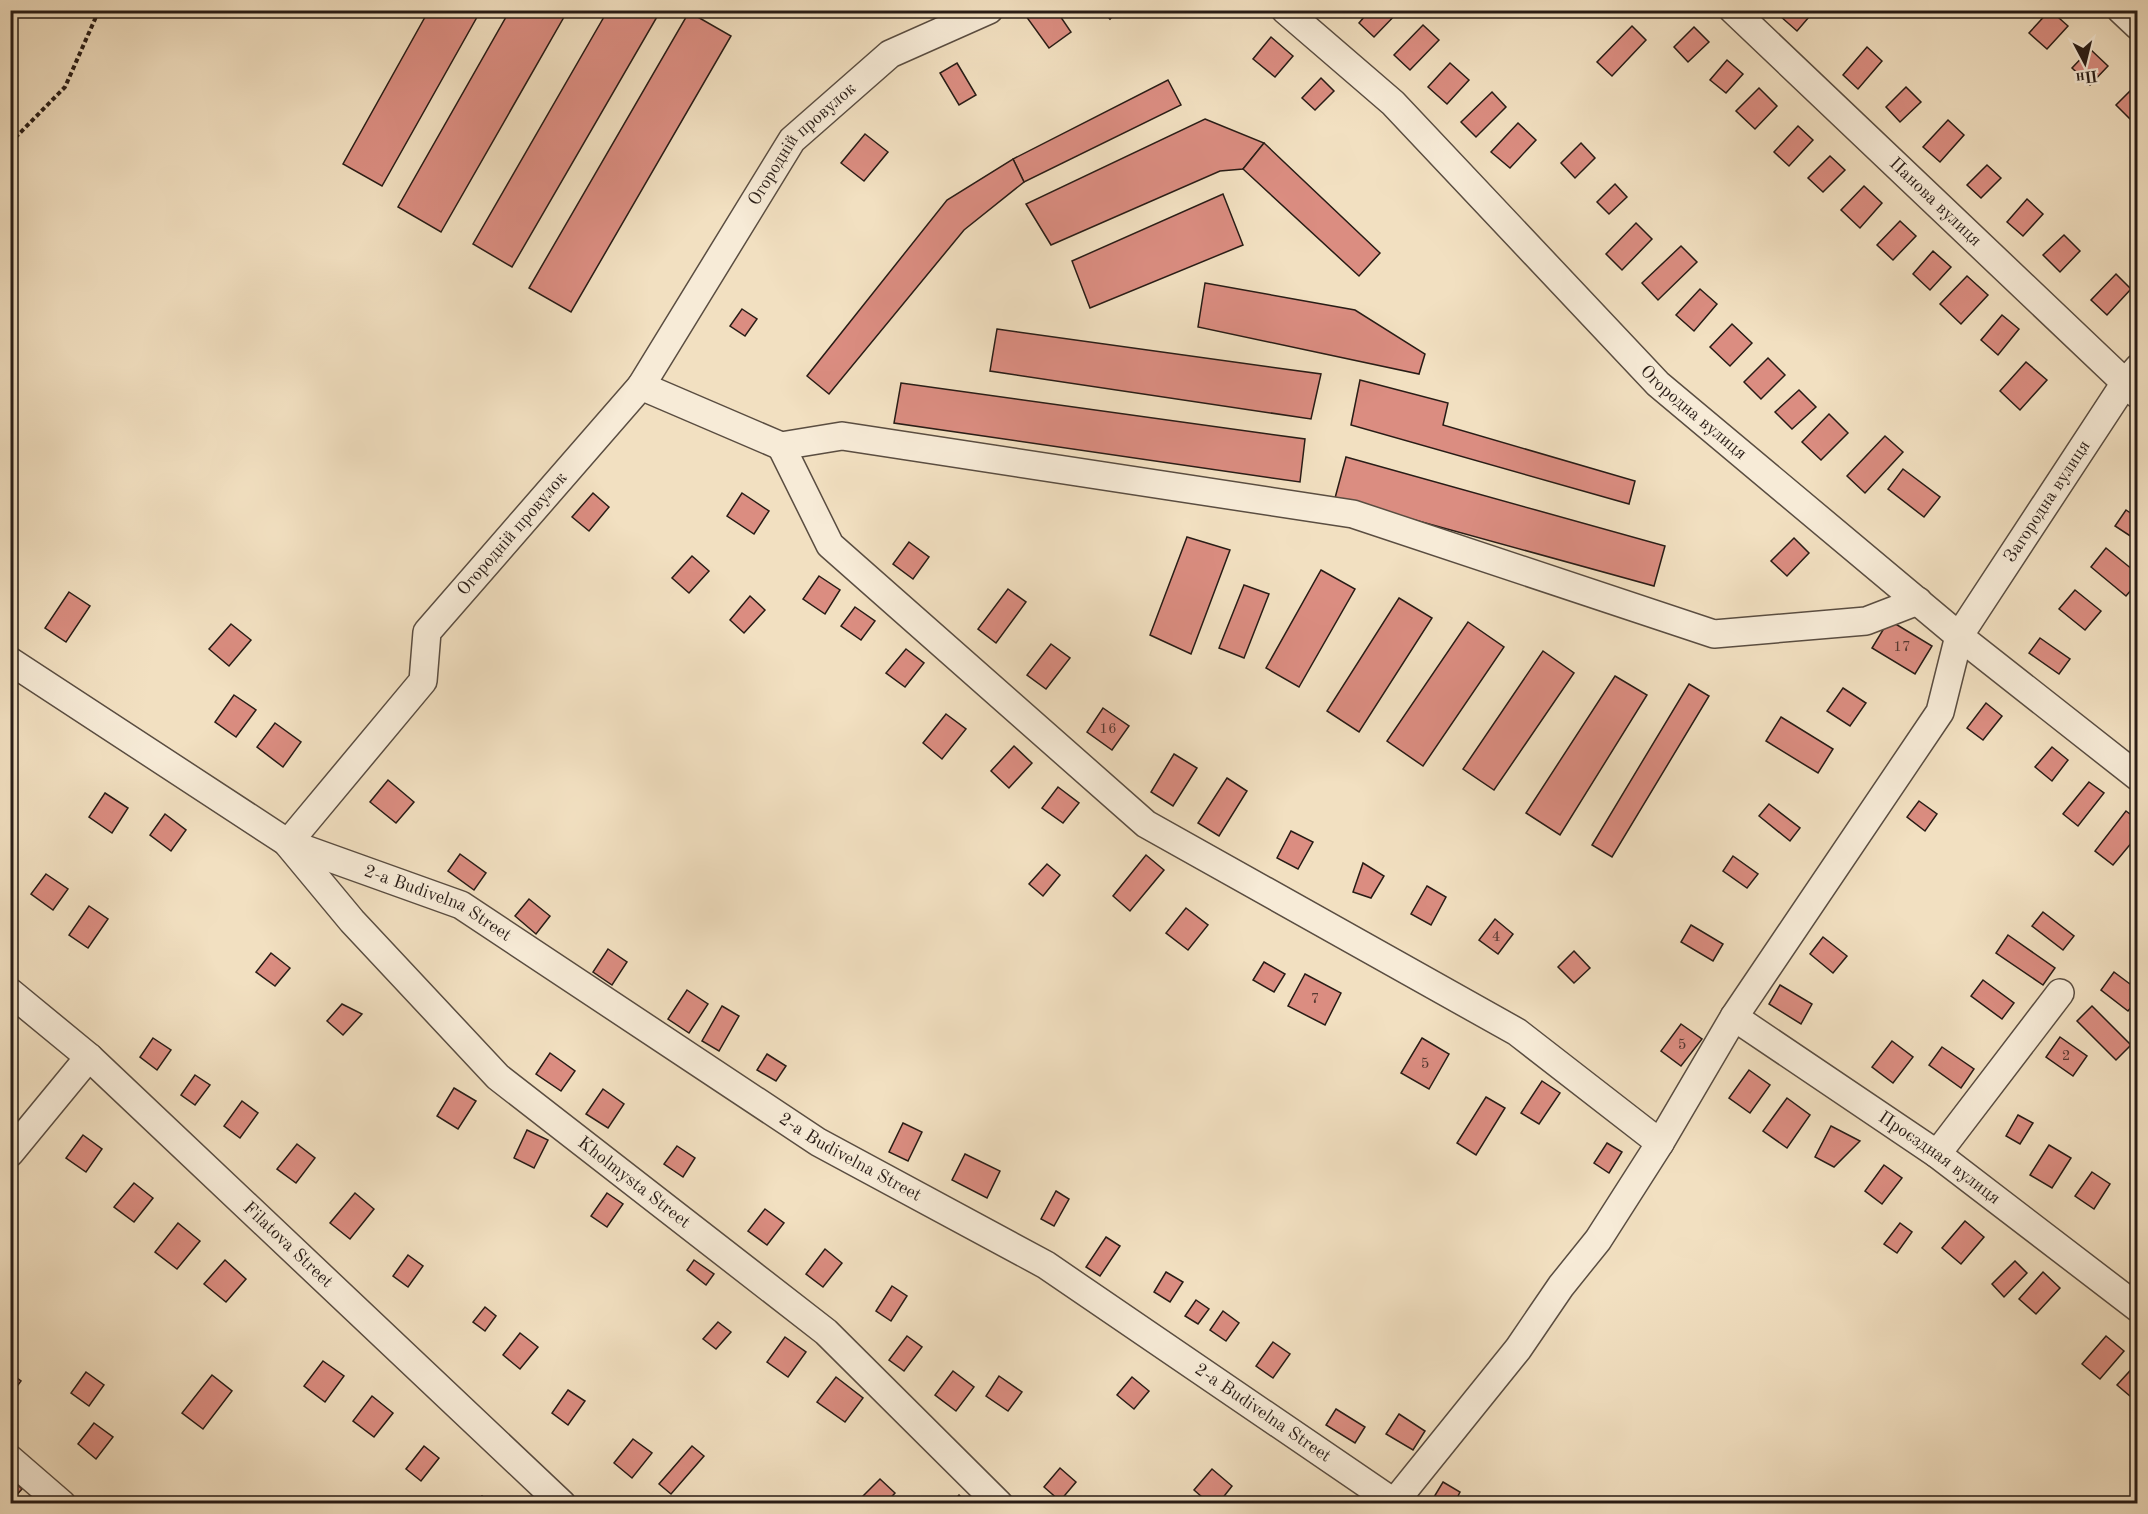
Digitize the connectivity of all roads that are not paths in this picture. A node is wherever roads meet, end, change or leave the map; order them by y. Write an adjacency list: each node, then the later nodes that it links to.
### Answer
1 (989, 10): 7 (street, Огородній провулок)
2 (1285, 10): 9 (street, Огородна вулиця)
3 (2121, 10): 5 (street)
4 (1741, 13): 6 (street, Панова вулиця)
5 (2138, 26)
6 (2133, 382): 10 (street, Загородна вулиця)
7 (641, 386): 8 (street); 13 (street, Огородній провулок)
8 (781, 446): 9 (street); 18 (street)
9 (1918, 601): 10 (street, Огородна вулиця)
10 (1959, 636): 12 (street, Огородна вулиця); 16 (street, Загородна вулиця)
11 (10, 661): 13 (street)
12 (2138, 777)
13 (288, 843): 25 (street, Kholmysta Street); 26 (street, 2-a Budivelna Street)
14 (10, 992): 17 (street, Filatova Street)
15 (2060, 993): 20 (street)
16 (1734, 1017): 18 (street, Загородна вулиця); 20 (street, Проєздная вулиця)
17 (89, 1057): 19 (street); 24 (street, Filatova Street)
18 (1660, 1143): 26 (street, Загородна вулиця)
19 (10, 1153)
20 (1937, 1154): 21 (street, Проєздная вулиця)
21 (2138, 1308)
22 (10, 1459): 23 (street)
23 (62, 1503)
24 (562, 1503)
25 (999, 1503)
26 (1394, 1503)

